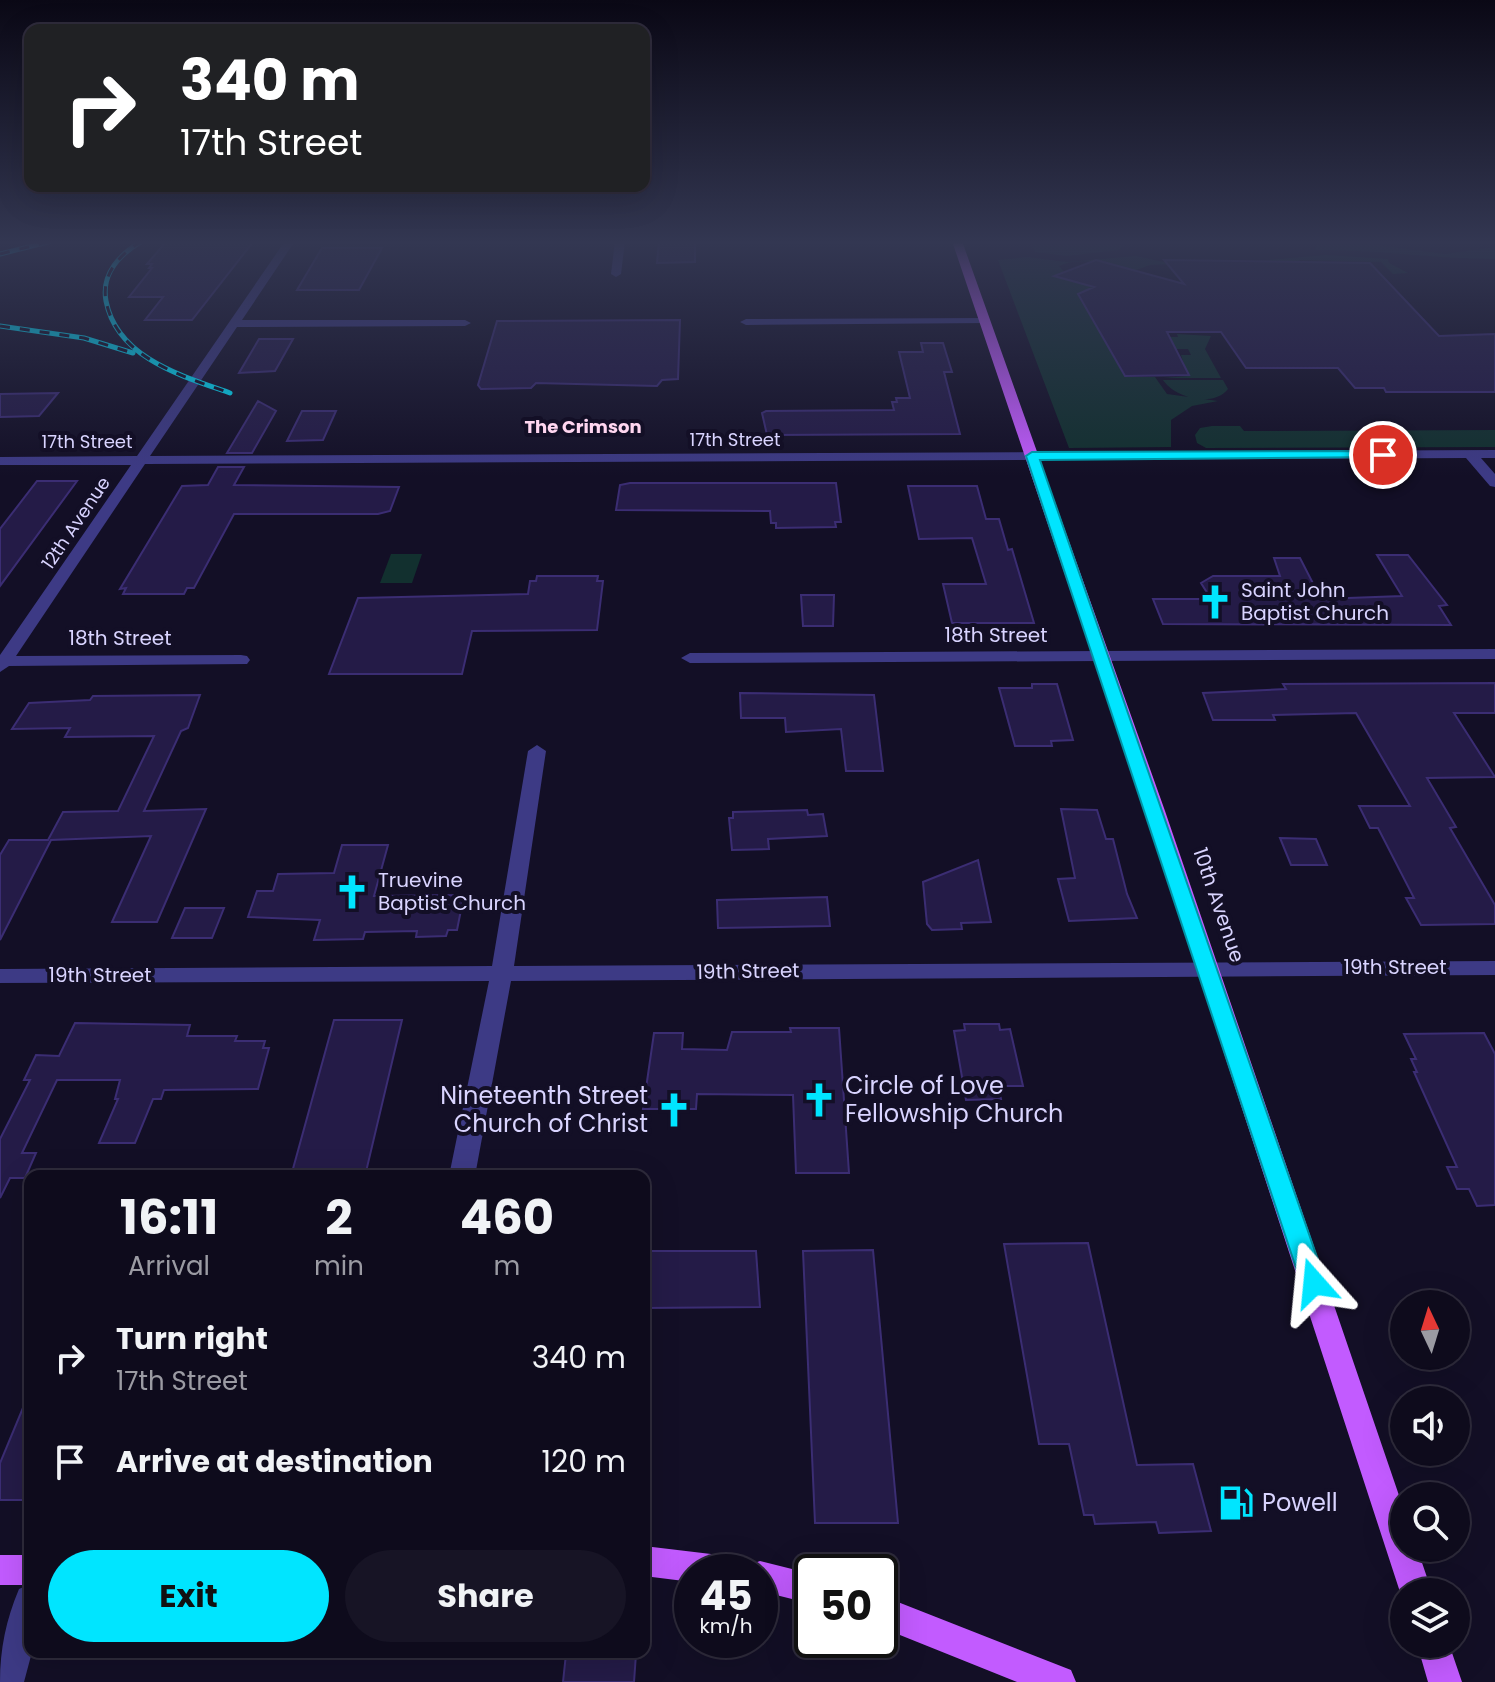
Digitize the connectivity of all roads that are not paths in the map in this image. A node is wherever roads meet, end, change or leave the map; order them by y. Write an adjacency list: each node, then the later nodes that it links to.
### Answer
1 (237, 319): 5 (street, 12th Avenue)
2 (984, 321): 3 (street); 8 (main road, 10th Avenue)
3 (746, 322)
4 (465, 323): 5 (street)
5 (234, 324): 9 (street, 12th Avenue)
6 (1470, 454): 7 (street, 17th Street); 8 (street, 17th Street); 11 (street)
7 (1495, 454)
8 (1032, 456): 9 (street, 17th Street); 13 (main road, 10th Avenue)
9 (141, 460): 10 (street, 17th Street); 16 (street, 12th Avenue)
10 (0, 461)
11 (1495, 483)
12 (1495, 654): 13 (street, 18th Street)
13 (1102, 657): 14 (street, 18th Street); 18 (main road, 10th Avenue)
14 (690, 658)
15 (241, 660): 16 (street, 18th Street)
16 (1, 663)
17 (537, 751): 20 (street)
18 (1208, 967): 19 (street, 19th Street); 20 (street, 19th Street); 27 (main road, 10th Avenue)
19 (1495, 968)
20 (501, 973): 21 (street, 19th Street); 22 (street)
21 (0, 976)
22 (463, 1170)
23 (650, 1562): 24 (main road)
24 (674, 1565)
25 (0, 1570): 26 (main road)
26 (24, 1570)
27 (1411, 1578)
28 (898, 1618): 32 (main road)
29 (24, 1621): 31 (street)
30 (1437, 1658): 33 (main road)
31 (7, 1682)
32 (1059, 1682)
33 (1445, 1682)

